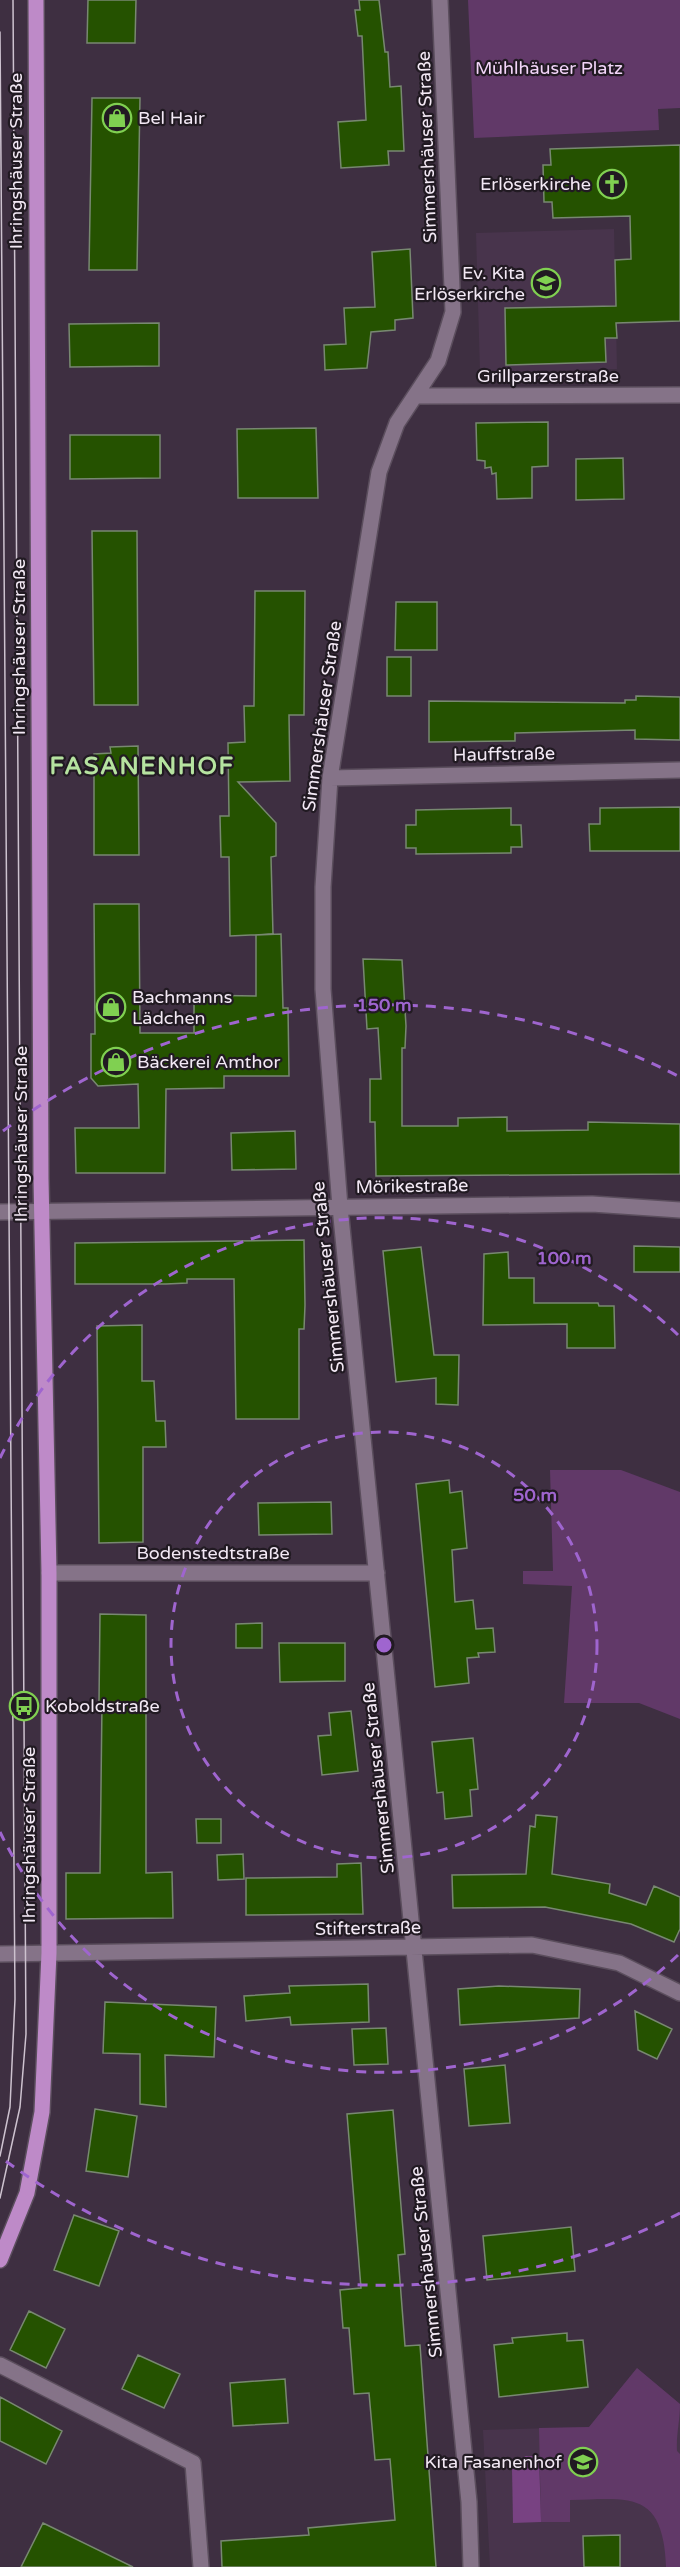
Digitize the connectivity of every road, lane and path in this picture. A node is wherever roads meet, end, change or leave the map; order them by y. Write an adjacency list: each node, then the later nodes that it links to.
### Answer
1 (36, 0): 10 (main road, Ihringshäuser Straße)
2 (440, 0): 4 (street, Simmershäuser Straße)
3 (680, 395): 4 (street, Grillparzerstraße)
4 (416, 396): 6 (street, Simmershäuser Straße)
5 (680, 770): 6 (street, Hauffstraße)
6 (330, 778): 7 (street, Simmershäuser Straße)
7 (340, 1207): 8 (street, Mörikestraße); 10 (street, Mörikestraße); 12 (street, Simmershäuser Straße)
8 (680, 1210)
9 (0, 1212): 10 (street, Mörikestraße)
10 (41, 1212): 11 (main road, Ihringshäuser Straße)
11 (49, 1573): 12 (street, Bodenstedtstraße); 14 (main road, Ihringshäuser Straße)
12 (377, 1573): 13 (street, Simmershäuser Straße)
13 (414, 1946): 14 (street, Stifterstraße); 16 (street, Stifterstraße); 20 (street, Simmershäuser Straße)
14 (49, 1953): 15 (street); 17 (main road, Ihringshäuser Straße)
15 (0, 1954)
16 (680, 1993)
17 (0, 2260)
18 (0, 2365): 19 (street)
19 (201, 2567)
20 (471, 2567)

